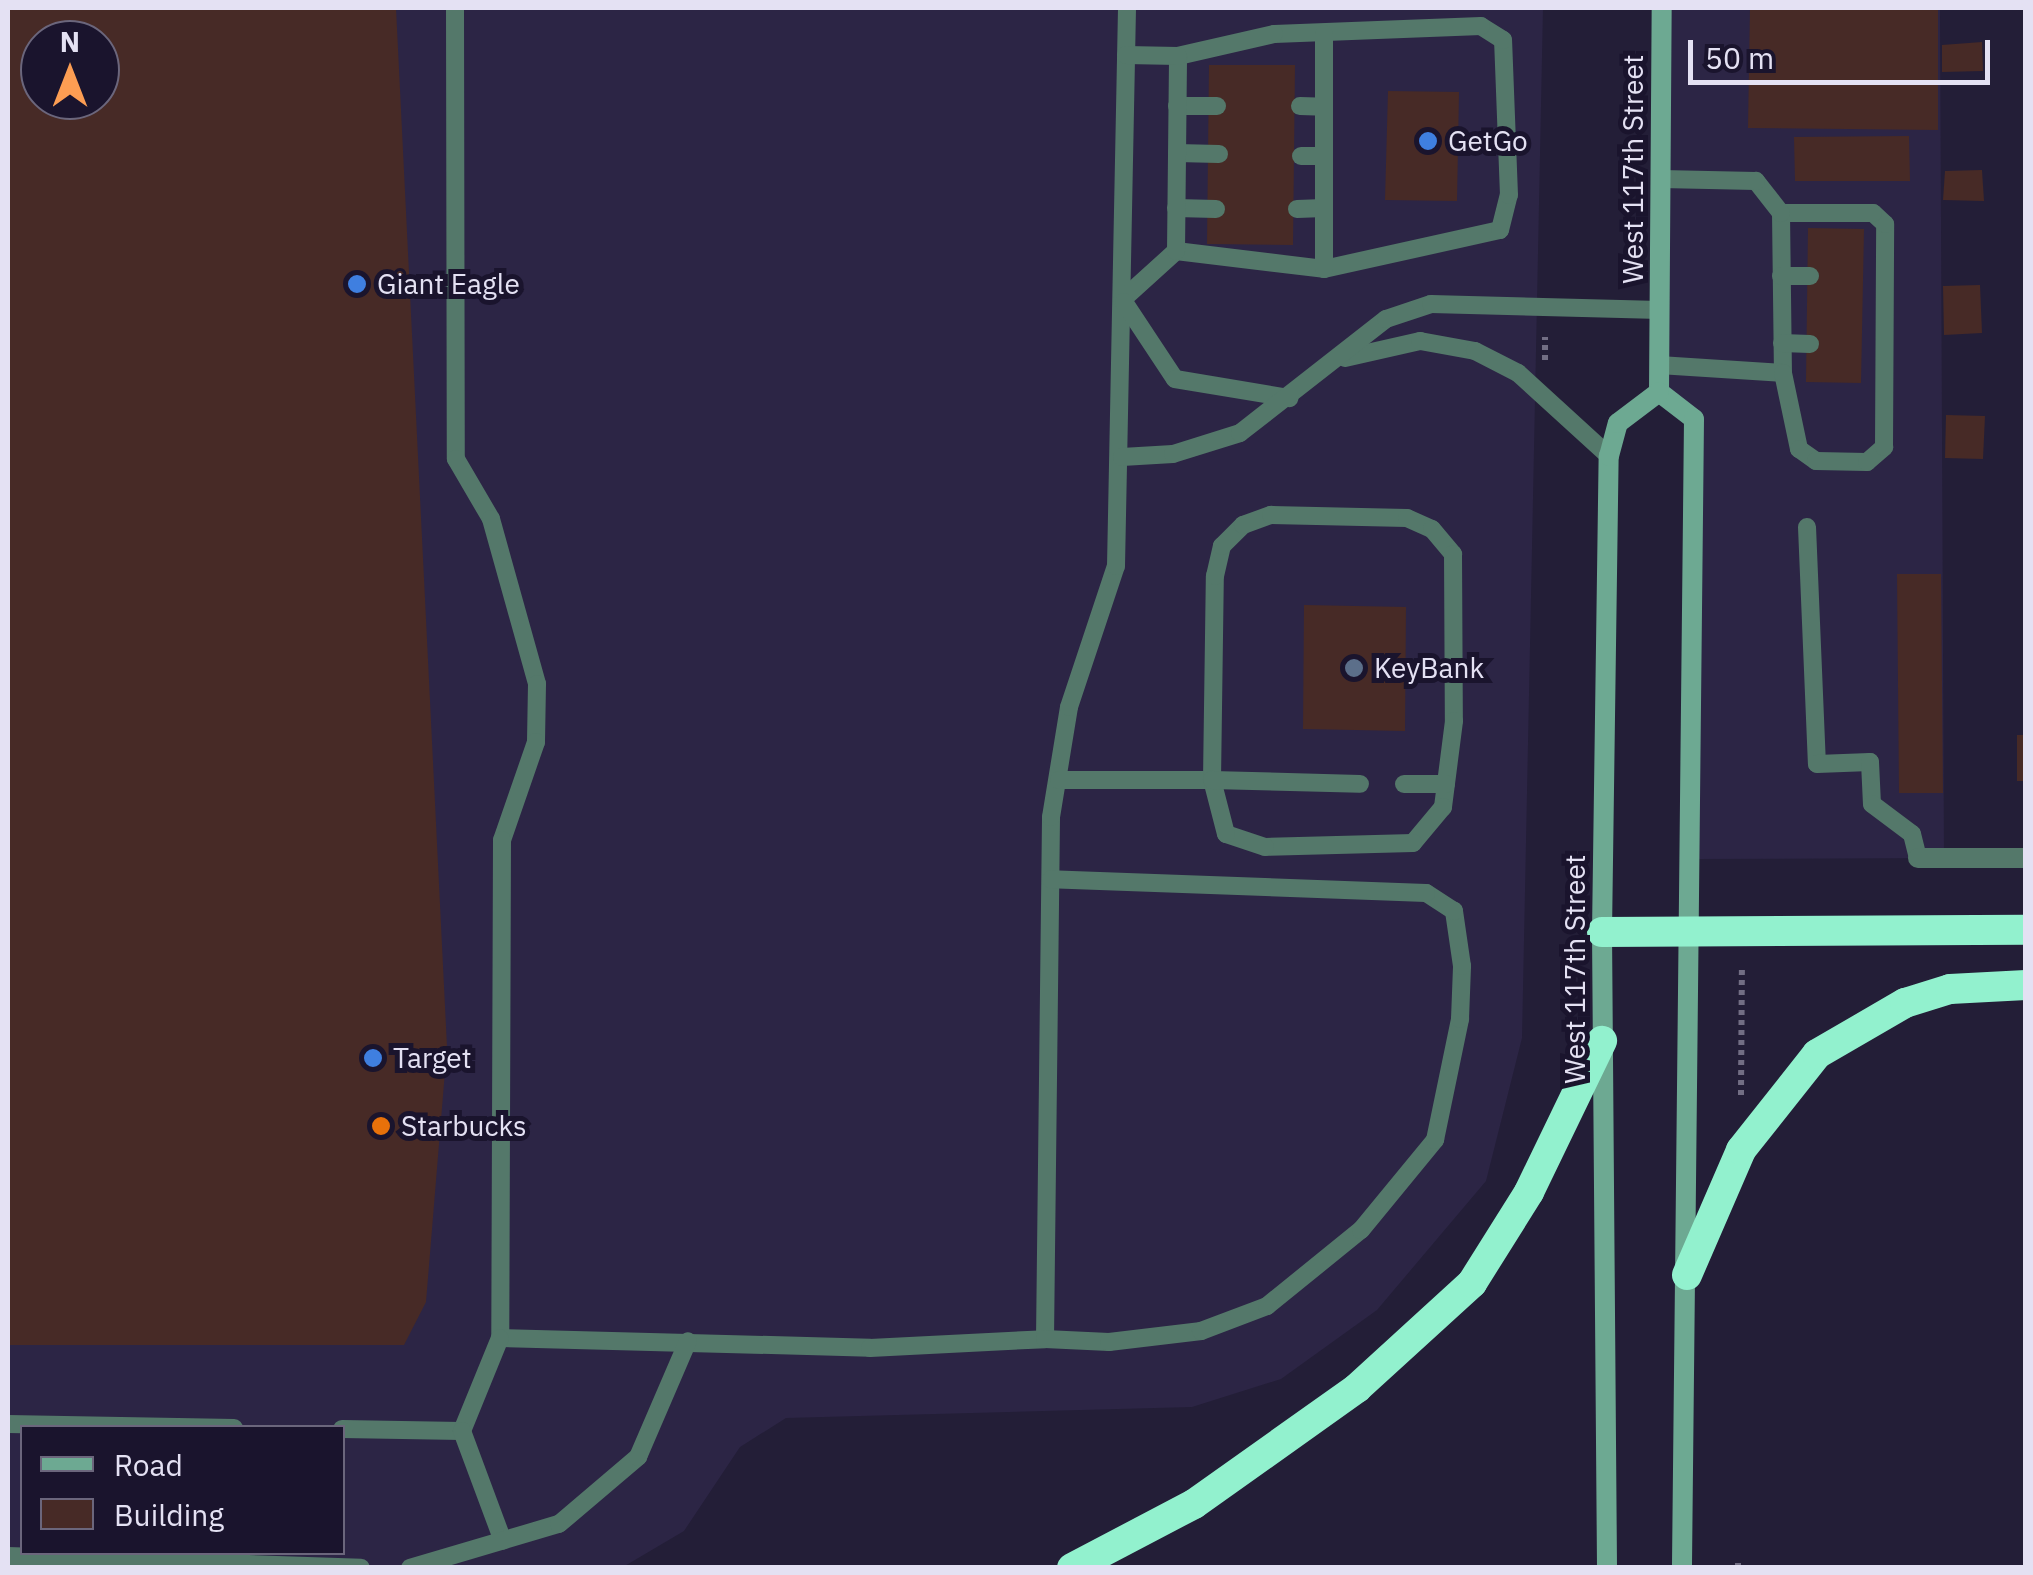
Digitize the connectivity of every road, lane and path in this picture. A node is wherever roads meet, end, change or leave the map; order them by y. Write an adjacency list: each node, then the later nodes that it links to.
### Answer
1 (455, 8): 55 (lane)
2 (1127, 8): 5 (lane)
3 (1662, 8): 15 (main road, West 117th Street)
4 (1324, 34): 6 (lane); 10 (lane); 22 (lane)
5 (1126, 55): 6 (lane); 25 (lane)
6 (1178, 56): 7 (lane)
7 (1177, 106): 8 (lane); 11 (lane)
8 (1217, 106)
9 (1300, 106): 10 (lane)
10 (1324, 107): 14 (lane)
11 (1177, 153): 12 (lane); 16 (lane)
12 (1219, 154)
13 (1301, 156): 14 (lane)
14 (1324, 156): 17 (lane)
15 (1661, 180): 20 (lane); 26 (main road, West 117th Street)
16 (1176, 208): 18 (lane); 21 (lane)
17 (1324, 208): 19 (lane); 22 (lane)
18 (1216, 209)
19 (1296, 209)
20 (1781, 213): 23 (lane); 33 (lane)
21 (1176, 250): 22 (lane); 25 (lane)
22 (1324, 270)
23 (1782, 276): 24 (lane); 28 (lane)
24 (1810, 276)
25 (1122, 300): 35 (lane); 37 (lane)
26 (1660, 310): 30 (lane); 31 (main road, West 117th Street)
27 (1545, 336): 32 (path)
28 (1782, 343): 29 (lane); 33 (lane)
29 (1810, 344)
30 (1340, 360): 35 (lane); 36 (lane)
31 (1659, 366): 33 (lane); 34 (main road, West 117th Street)
32 (1544, 367)
33 (1784, 373)
34 (1659, 392): 36 (main road, West 117th Street); 47 (main road)
35 (1290, 398): 37 (lane)
36 (1609, 456): 49 (main road, West 117th Street)
37 (1122, 458): 39 (lane)
38 (1807, 527): 44 (lane)
39 (1059, 780): 40 (lane); 46 (lane)
40 (1212, 780): 41 (lane); 43 (lane); 43 (lane)
41 (1360, 784)
42 (1404, 784): 43 (lane)
43 (1446, 784)
44 (1918, 858): 45 (street)
45 (2026, 858)
46 (1051, 879): 56 (lane); 56 (lane)
47 (1690, 930): 48 (highway); 49 (highway); 54 (main road)
48 (2026, 930)
49 (1602, 932): 52 (main road, West 117th Street)
50 (1742, 965): 53 (path)
51 (2026, 985): 54 (highway)
52 (1602, 1041): 66 (highway); 67 (main road, West 117th Street)
53 (1741, 1102)
54 (1688, 1276): 68 (main road)
55 (500, 1338): 57 (lane); 61 (lane)
56 (1045, 1338): 57 (lane)
57 (688, 1340): 62 (lane)
58 (8, 1424): 59 (lane)
59 (64, 1425)
60 (345, 1429): 61 (lane)
61 (462, 1431): 62 (lane)
62 (503, 1541): 65 (lane)
63 (8, 1556): 64 (lane)
64 (361, 1568)
65 (410, 1568)
66 (1072, 1568)
67 (1606, 1568)
68 (1682, 1568)

